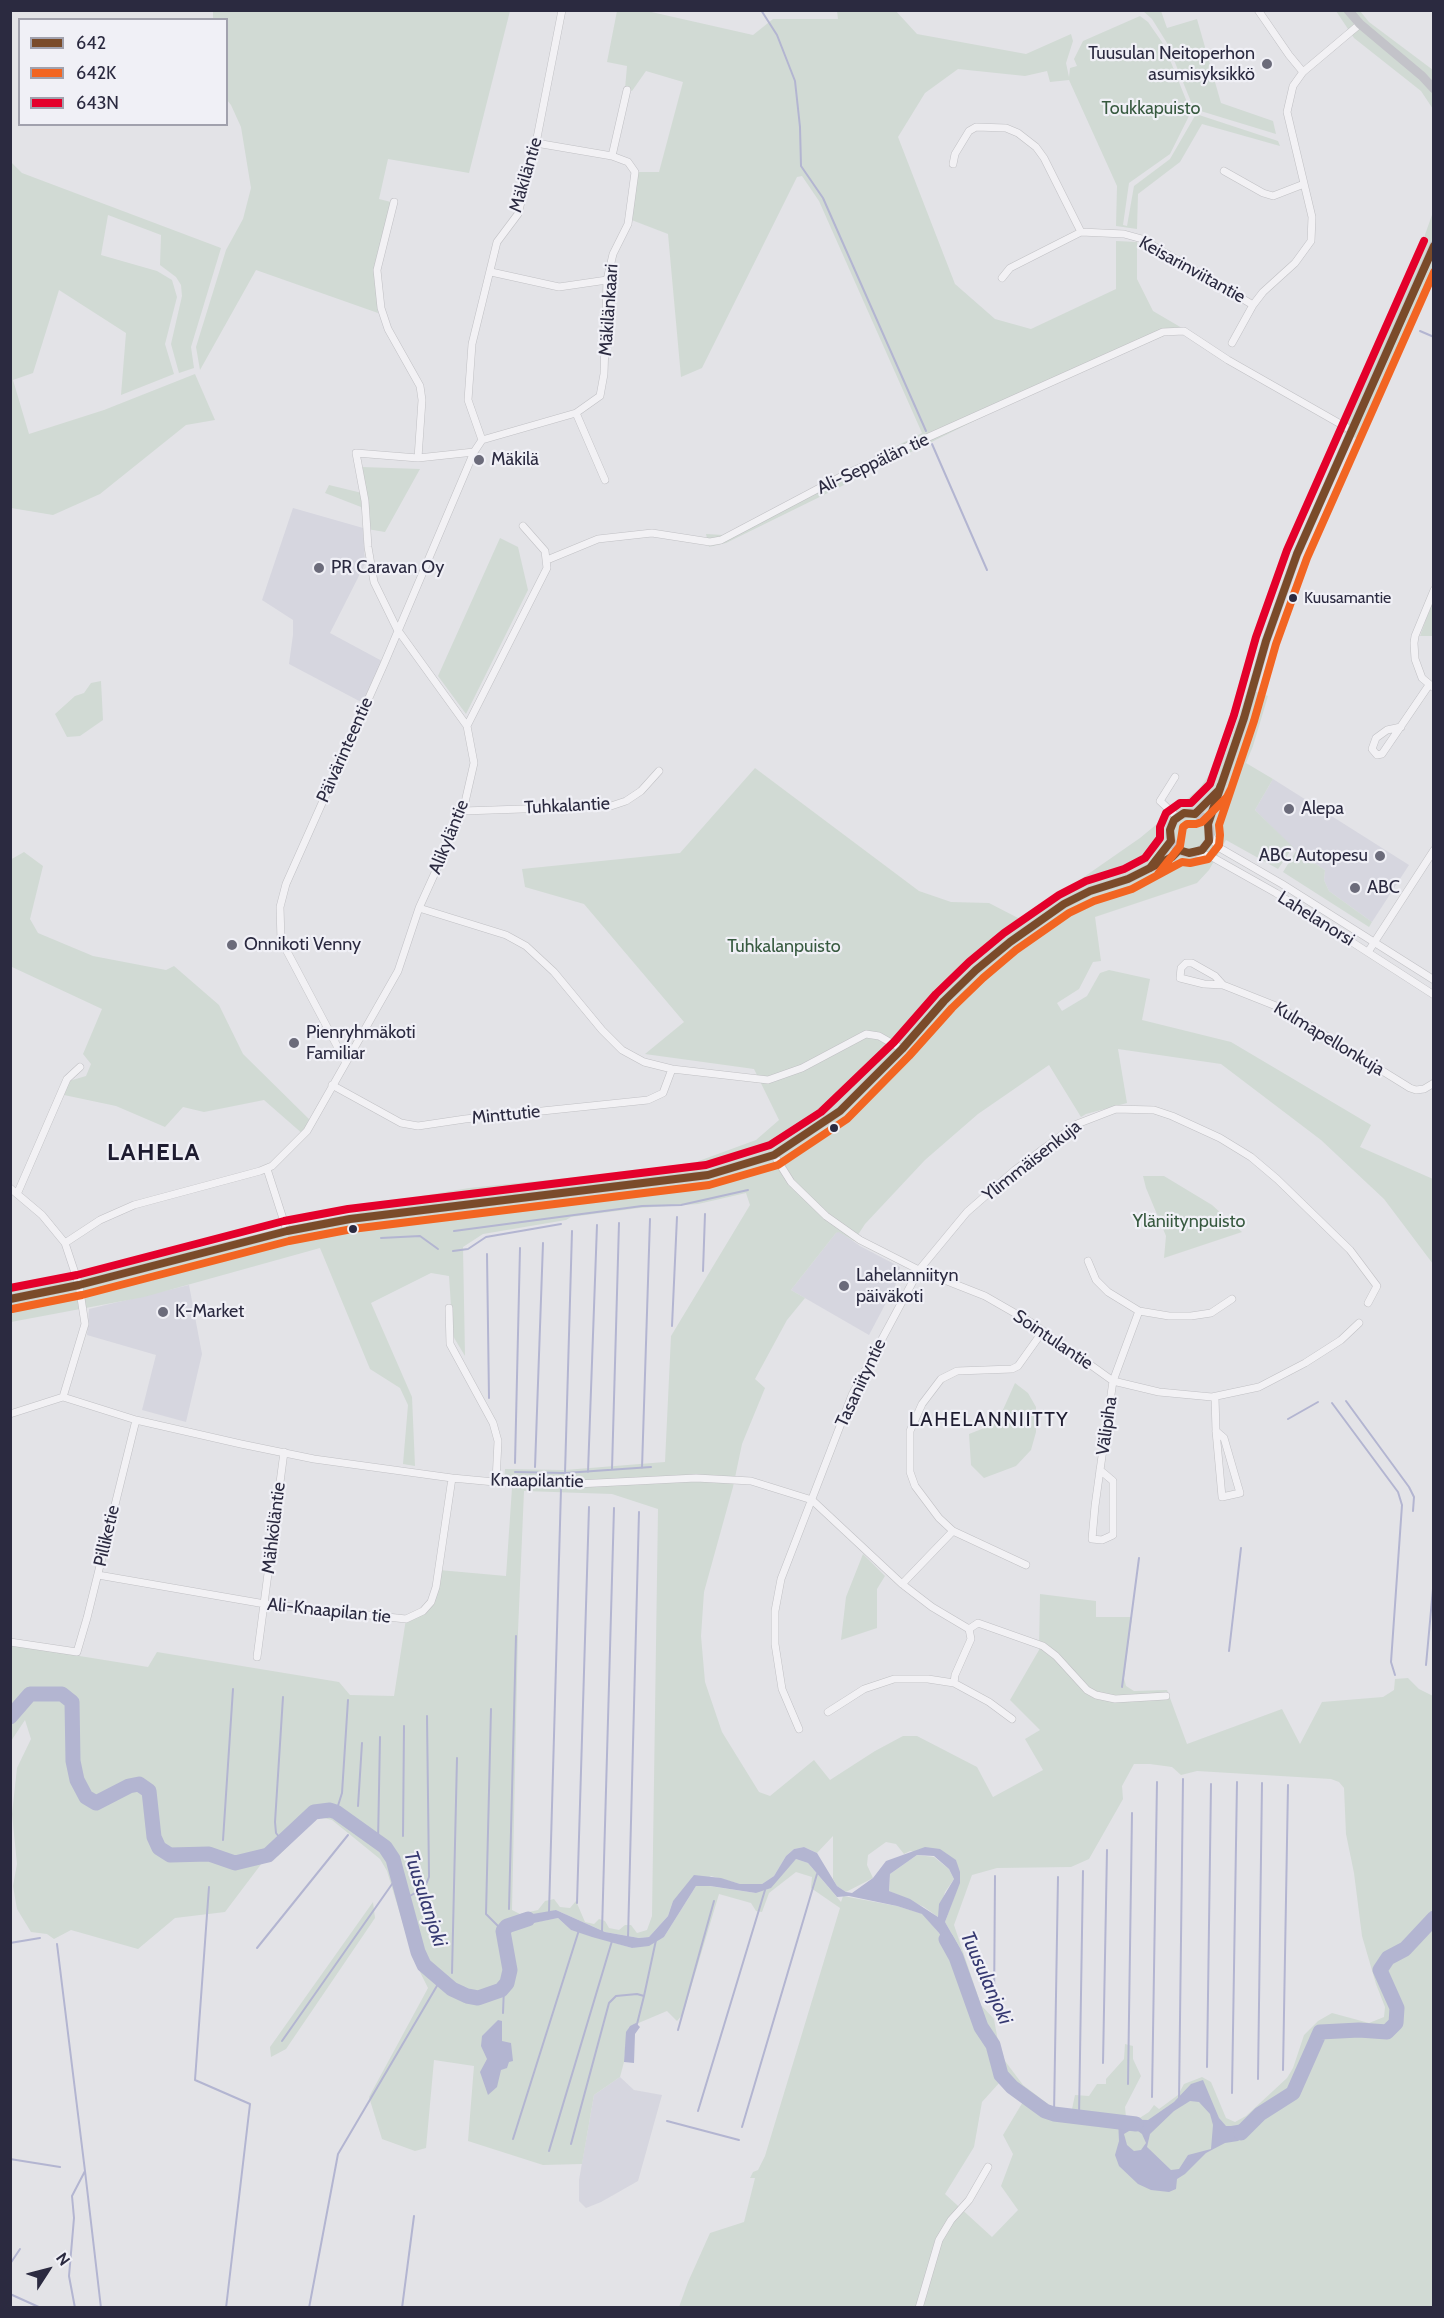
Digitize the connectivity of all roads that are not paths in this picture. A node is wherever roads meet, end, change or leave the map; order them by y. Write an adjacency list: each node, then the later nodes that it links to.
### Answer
1 (562, 10): 10 (street, Mäkiläntie)
2 (1258, 10): 5 (street)
3 (1348, 10): 4 (main road)
4 (1360, 24): 5 (street); 6 (main road)
5 (1303, 72): 14 (street)
6 (1422, 76): 7 (main road); 8 (main road)
7 (1434, 83)
8 (1434, 89)
9 (627, 90): 11 (street)
10 (536, 143): 11 (street, Mäkilänkaari); 18 (street, Mäkiläntie)
11 (612, 156): 20 (street, Mäkilänkaari)
12 (953, 164): 16 (street)
13 (1224, 171): 14 (street)
14 (1304, 184): 21 (street)
15 (394, 202): 27 (street)
16 (1081, 232): 19 (street, Keisarinviitantie); 21 (street, Keisarinviitantie)
17 (1434, 245): 24 (main road)
18 (491, 272): 20 (street); 25 (street, Mäkiläntie)
19 (1002, 278)
20 (607, 280): 23 (street, Mäkilänkaari)
21 (1253, 305): 22 (street)
22 (1232, 343)
23 (576, 413): 25 (street, Mäkilänkaari); 28 (street)
24 (1352, 430): 30 (street, Ali-Seppälän tie); 38 (main road)
25 (482, 440): 26 (street, Päivärinteentie)
26 (474, 452): 27 (street); 32 (street, Päivärinteentie)
27 (418, 458): 32 (street, Alikyläntie)
28 (605, 480)
29 (523, 526): 30 (street)
30 (547, 560): 34 (street)
31 (1434, 590): 33 (street)
32 (397, 629): 34 (street, Alikyläntie); 56 (street, Päivärinteentie)
33 (1431, 686): 35 (street)
34 (467, 726): 39 (street, Alikyläntie)
35 (1401, 727)
36 (659, 771): 39 (street, Tuhkalantie)
37 (1175, 777): 41 (street)
38 (1219, 790): 40 (main road); 42 (main road)
39 (463, 811): 49 (street, Alikyläntie)
40 (1195, 814): 41 (main road); 42 (main road)
41 (1177, 817): 44 (main road)
42 (1208, 824): 43 (main road)
43 (1210, 835): 47 (main road); 50 (street, Lahelanorsi)
44 (1171, 841): 45 (main road); 48 (main road)
45 (1179, 850): 47 (main road); 48 (main road)
46 (1434, 850): 50 (street)
47 (1195, 853): 51 (street, Lahelanorsi)
48 (1152, 866): 55 (main road)
49 (419, 908): 56 (street, Alikyläntie); 58 (street)
50 (1374, 941): 51 (street); 52 (street, Lahelanorsi)
51 (1368, 952): 54 (street, Lahelanorsi)
52 (1434, 980)
53 (1223, 985): 53 (street, Kulmapellonkuja); 59 (street, Kulmapellonkuja)
54 (1434, 995)
55 (902, 1049): 58 (street); 61 (main road)
56 (345, 1061): 60 (street, Alikyläntie)
57 (80, 1067): 64 (street)
58 (672, 1069): 60 (street, Minttutie)
59 (1434, 1083)
60 (332, 1085): 62 (street, Alikyläntie)
61 (774, 1155): 65 (main road); 68 (street, Sointulantie)
62 (267, 1168): 65 (street); 66 (street, Alikyläntie)
63 (10, 1188): 64 (street)
64 (18, 1192): 66 (street)
65 (287, 1232): 69 (main road)
66 (65, 1243): 69 (street)
67 (1088, 1261): 74 (street)
68 (919, 1270): 72 (street, Ylimmäisenkuja); 76 (street, Sointulantie); 87 (street, Tasaniityntie)
69 (80, 1285): 70 (main road); 78 (street)
70 (10, 1299)
71 (1232, 1299): 74 (street)
72 (1368, 1303)
73 (449, 1308): 86 (street)
74 (1139, 1311): 77 (street, Välipiha)
75 (1359, 1323): 79 (street, Sointulantie)
76 (1043, 1331): 77 (street, Sointulantie); 88 (street)
77 (1113, 1381): 79 (street, Sointulantie); 84 (street, Välipiha)
78 (63, 1397): 80 (street); 81 (street, Knaapilantie)
79 (1215, 1397): 82 (street)
80 (10, 1414)
81 (136, 1420): 83 (street, Knaapilantie); 90 (street, Pilliketie)
82 (1216, 1431): 82 (street)
83 (284, 1452): 85 (street, Knaapilantie); 92 (street, Mähköläntie)
84 (1100, 1470): 84 (street, Välipiha)
85 (452, 1478): 86 (street, Knaapilantie); 92 (street, Ali-Knaapilan tie)
86 (496, 1481): 87 (street, Knaapilantie)
87 (812, 1500): 91 (street, Knaapilantie); 100 (street, Tasaniityntie)
88 (953, 1531): 89 (street); 91 (street)
89 (1026, 1565)
90 (98, 1575): 92 (street, Ali-Knaapilan tie); 94 (street, Pilliketie)
91 (902, 1584): 93 (street, Knaapilantie)
92 (265, 1604): 95 (street, Mähköläntie)
93 (969, 1629): 96 (street); 97 (street)
94 (10, 1642)
95 (257, 1657)
96 (954, 1683): 98 (street); 99 (street)
97 (1166, 1696)
98 (828, 1712)
99 (1012, 1719)
100 (799, 1729)
101 (988, 2167): 102 (street)
102 (919, 2307)

